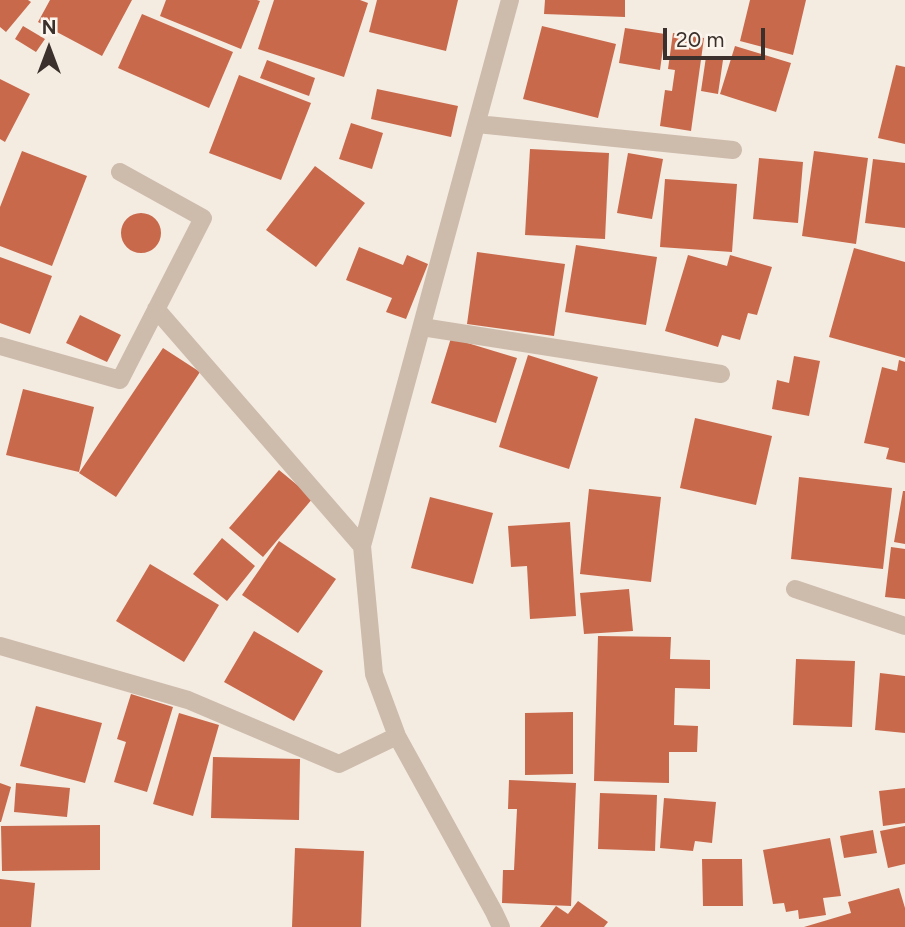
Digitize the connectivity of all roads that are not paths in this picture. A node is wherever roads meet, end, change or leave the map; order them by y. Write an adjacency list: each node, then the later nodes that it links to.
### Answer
1 (510, 0): 2 (street)
2 (477, 124): 3 (street); 6 (street)
3 (733, 150)
4 (120, 172): 5 (street)
5 (156, 309): 7 (street); 9 (street)
6 (422, 327): 8 (street); 9 (street)
7 (0, 346)
8 (721, 374)
9 (362, 546): 13 (street)
10 (795, 589): 11 (street)
11 (905, 626)
12 (0, 646): 13 (street)
13 (397, 736): 14 (street)
14 (501, 927)

